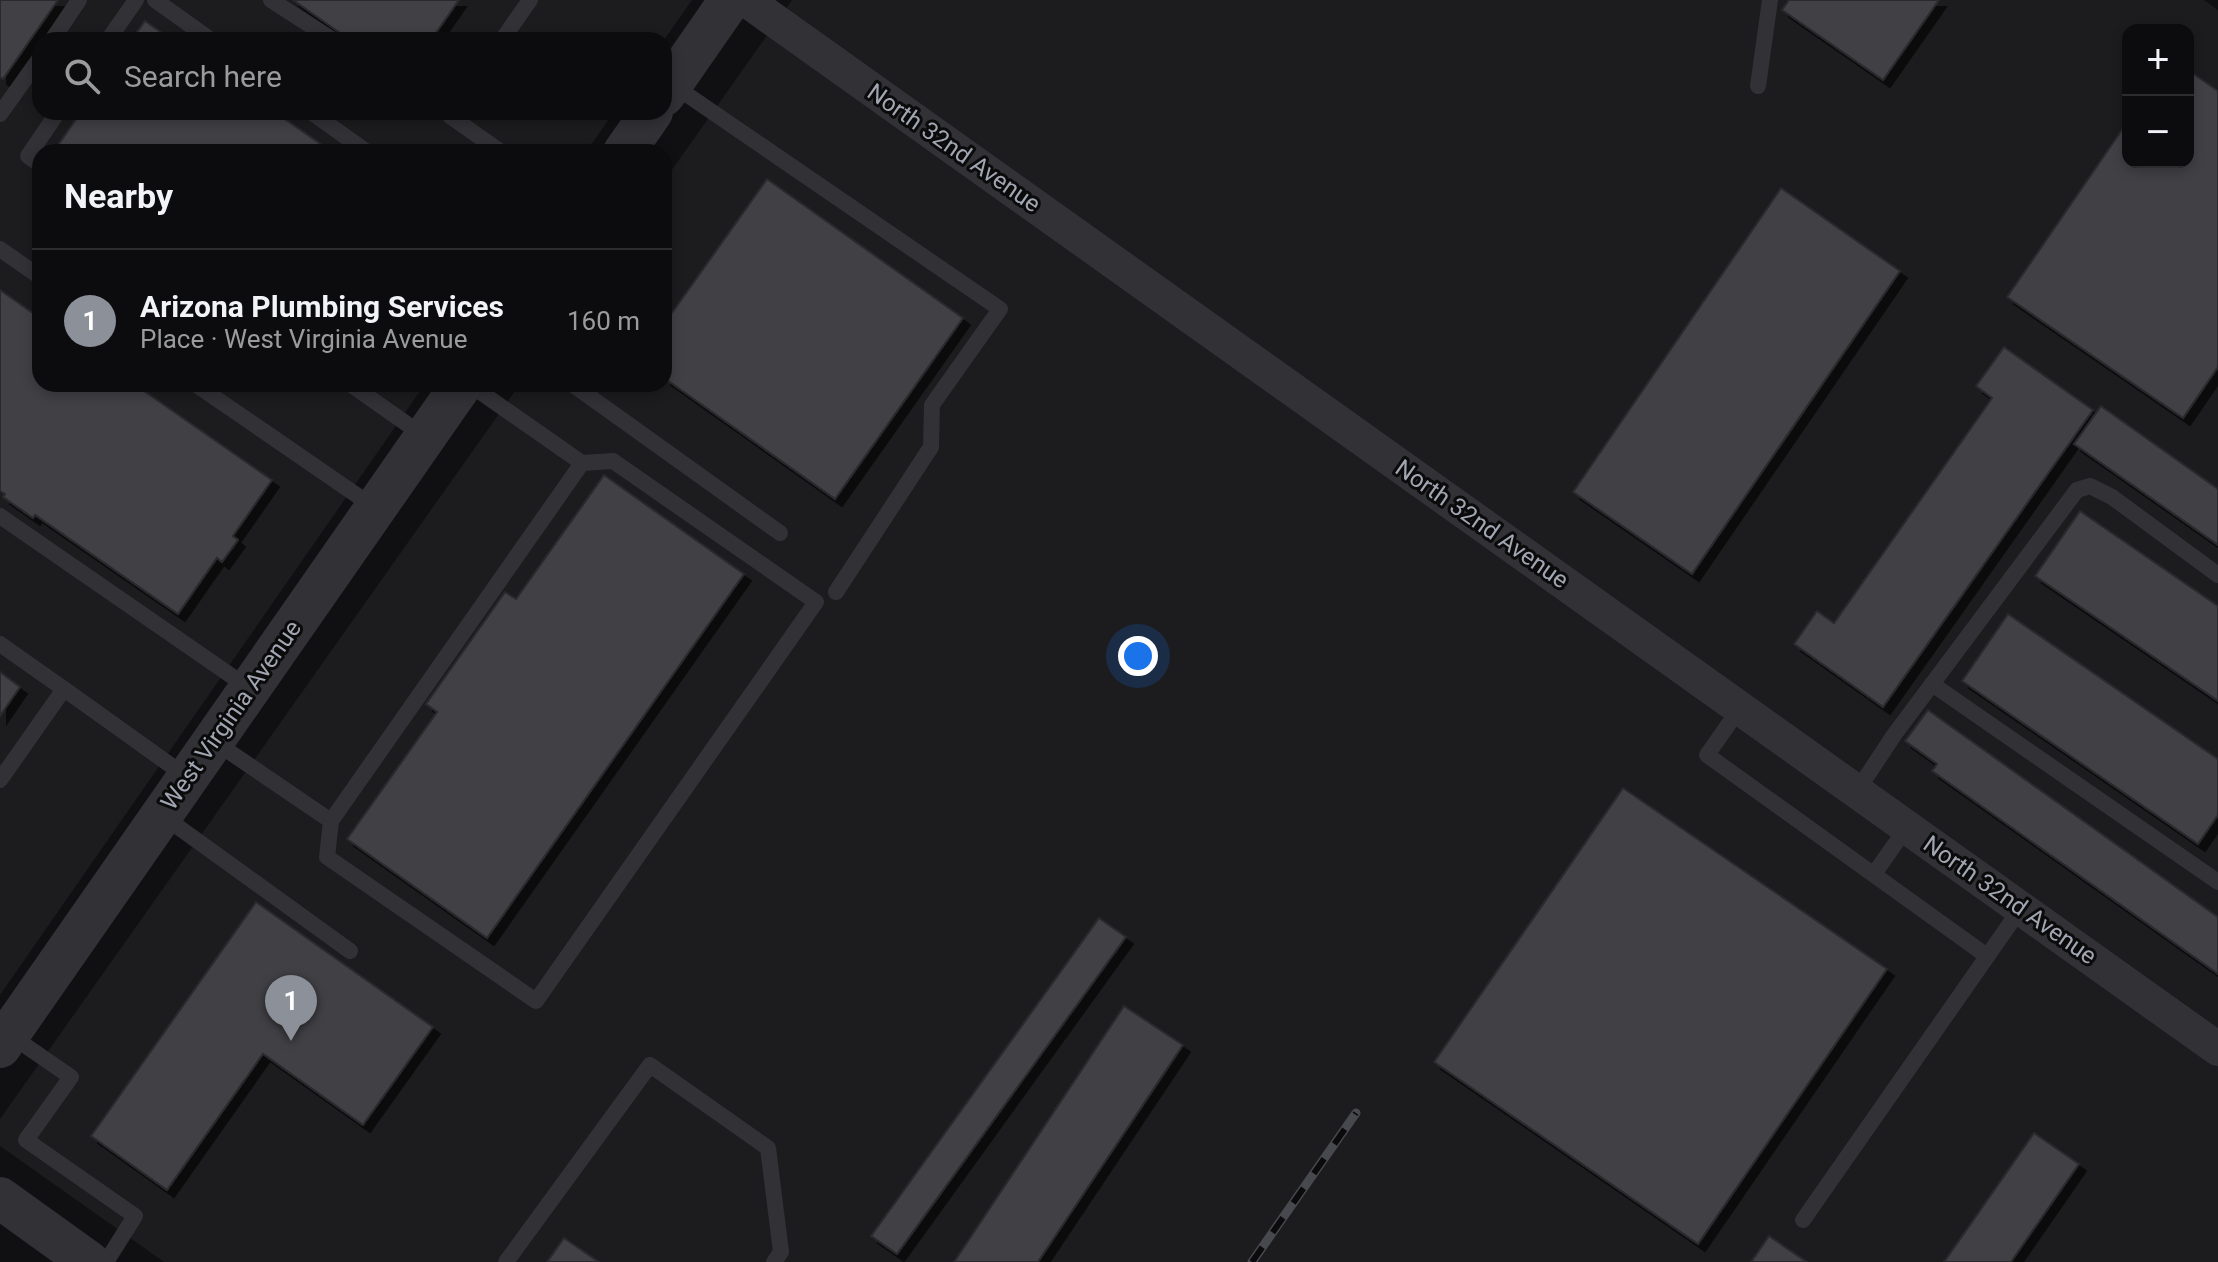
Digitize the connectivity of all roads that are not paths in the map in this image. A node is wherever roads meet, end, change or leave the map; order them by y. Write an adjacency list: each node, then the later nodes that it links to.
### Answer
1 (79, 0): 9 (lane)
2 (136, 0): 10 (lane)
3 (155, 0): 11 (lane)
4 (271, 0): 12 (lane)
5 (530, 0): 13 (lane)
6 (730, 0): 15 (street)
7 (746, 0): 45 (street, North 32nd Avenue)
8 (1770, 0): 16 (lane)
9 (57, 32)
10 (114, 32)
11 (200, 32)
12 (321, 32)
13 (508, 32)
14 (32, 69): 18 (lane)
15 (672, 84)
16 (1758, 86)
17 (672, 103): 40 (lane)
18 (0, 114)
19 (53, 120): 23 (lane)
20 (322, 120): 24 (lane)
21 (458, 120): 25 (lane)
22 (647, 120): 26 (street)
23 (36, 144)
24 (356, 144)
25 (490, 144)
26 (630, 144)
27 (0, 249): 28 (lane)
28 (32, 271)
29 (207, 392): 36 (lane)
30 (361, 392): 34 (lane)
31 (456, 392): 34 (street, West Virginia Avenue)
32 (480, 392): 35 (lane)
33 (583, 392): 38 (lane)
34 (425, 437): 36 (street, West Virginia Avenue)
35 (582, 463): 51 (lane); 51 (lane)
36 (376, 508): 43 (street, West Virginia Avenue)
37 (0, 516): 43 (lane)
38 (780, 533)
39 (2218, 575): 42 (lane)
40 (836, 592)
41 (0, 644): 44 (lane)
42 (1932, 684): 49 (lane); 54 (lane)
43 (250, 688): 46 (street, West Virginia Avenue)
44 (64, 689): 47 (lane); 48 (lane)
45 (1740, 708): 49 (street, North 32nd Avenue); 53 (lane)
46 (213, 741): 47 (street, West Virginia Avenue); 51 (lane)
47 (188, 777): 50 (street, West Virginia Avenue)
48 (0, 780)
49 (1857, 791): 52 (street, North 32nd Avenue)
50 (162, 815): 56 (lane); 58 (street, West Virginia Avenue)
51 (331, 821)
52 (1907, 827): 53 (lane); 55 (street, North 32nd Avenue)
53 (1874, 874): 57 (lane)
54 (2218, 882)
55 (2021, 908): 57 (lane); 59 (street, North 32nd Avenue)
56 (350, 951)
57 (1987, 956): 61 (lane)
58 (4, 1041): 63 (lane)
59 (2218, 1049)
60 (0, 1198): 62 (street)
61 (1803, 1220)
62 (89, 1262)
63 (106, 1262)
64 (506, 1262): 65 (lane)
65 (774, 1262)

